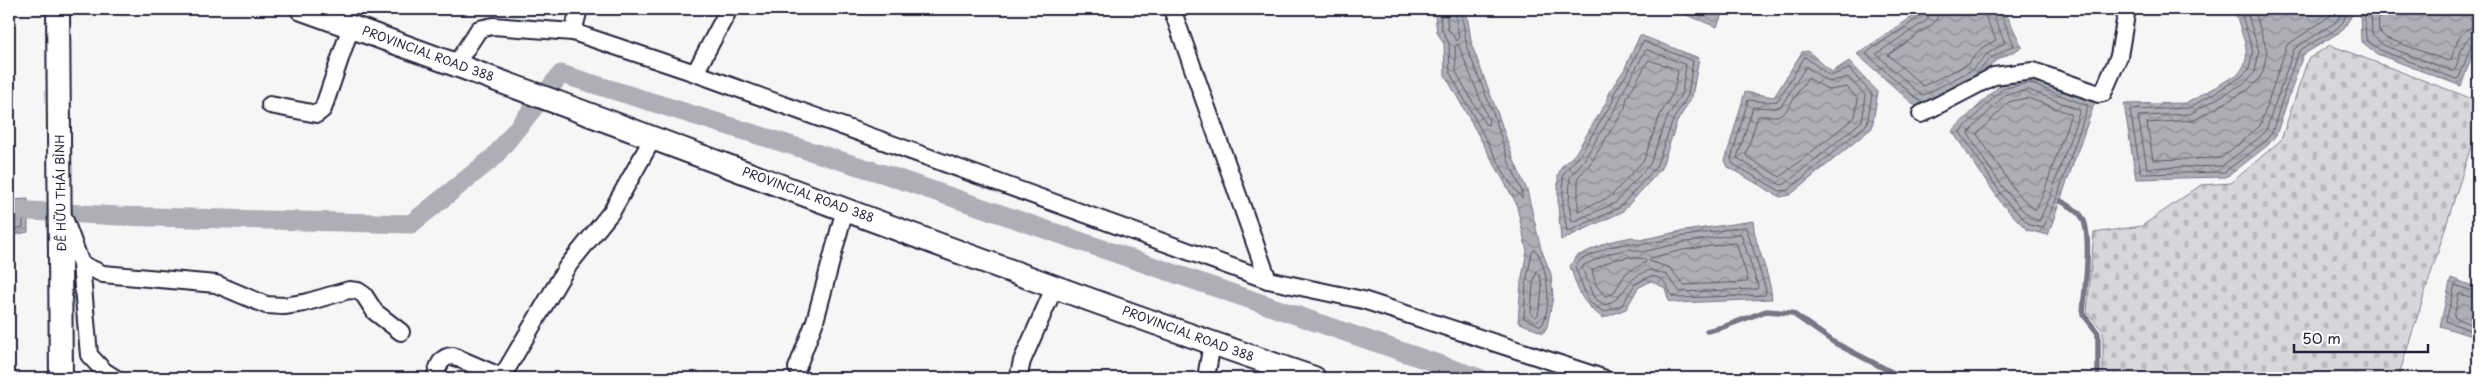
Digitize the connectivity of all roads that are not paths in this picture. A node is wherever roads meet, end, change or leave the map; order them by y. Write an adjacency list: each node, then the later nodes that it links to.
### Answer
1 (58, 9): 15 (main road, ĐÊ HỮU THÁI BÌNH)
2 (302, 9): 7 (main road, PROVINCIAL ROAD 388)
3 (579, 9): 8 (street)
4 (729, 9): 10 (street)
5 (1172, 9): 17 (street)
6 (2127, 9): 12 (street)
7 (351, 26): 9 (main road, PROVINCIAL ROAD 388); 11 (street)
8 (573, 32): 9 (street); 10 (street)
9 (456, 64): 13 (main road, PROVINCIAL ROAD 388)
10 (696, 73): 17 (street)
11 (270, 105)
12 (1920, 114)
13 (653, 138): 14 (main road, PROVINCIAL ROAD 388); 25 (street)
14 (845, 209): 18 (main road, PROVINCIAL ROAD 388); 21 (street)
15 (61, 210): 16 (street); 22 (main road, ĐÊ HỮU THÁI BÌNH)
16 (81, 264): 19 (street); 23 (street)
17 (1268, 280): 29 (street)
18 (1055, 286): 20 (main road, PROVINCIAL ROAD 388); 26 (street)
19 (401, 332)
20 (1212, 344): 27 (street); 28 (main road, PROVINCIAL ROAD 388)
21 (797, 368)
22 (61, 378)
23 (115, 378)
24 (435, 378): 25 (street)
25 (503, 378)
26 (1021, 378)
27 (1206, 378)
28 (1314, 378)
29 (1603, 378)

